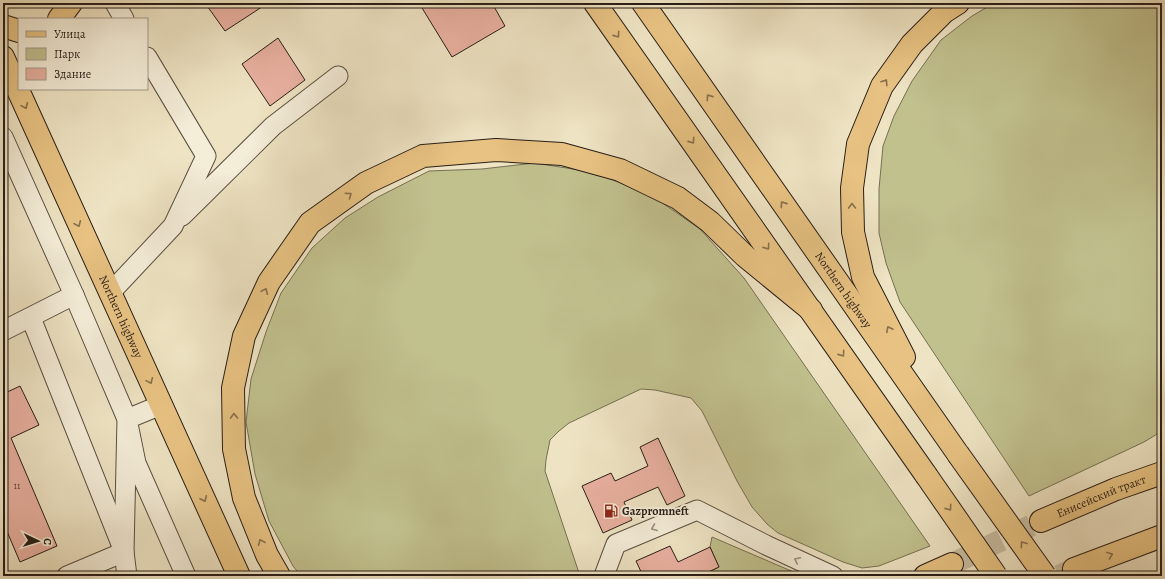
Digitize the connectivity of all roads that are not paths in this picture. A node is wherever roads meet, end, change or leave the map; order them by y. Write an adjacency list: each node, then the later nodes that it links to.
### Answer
1 (71, 3): 6 (main road)
2 (115, 3): 7 (lane)
3 (595, 3): 17 (main road, one-way to 17)
4 (643, 3): 22 (main road, Northern highway, one-way to 4)
5 (958, 3): 22 (main road, one-way to 5)
6 (60, 18)
7 (123, 18)
8 (3, 26): 9 (main road)
9 (18, 31)
10 (3, 57): 15 (main road, Northern highway, one-way to 15)
11 (148, 59): 14 (lane)
12 (338, 76): 14 (lane)
13 (3, 137): 16 (lane)
14 (173, 226): 15 (lane)
15 (110, 293): 20 (main road, Northern highway, one-way to 20)
16 (74, 295): 18 (lane); 21 (lane)
17 (811, 310): 35 (main road, one-way to 17); 39 (main road, one-way to 39, bridge)
18 (31, 318): 19 (lane); 28 (lane)
19 (3, 331)
20 (161, 405): 21 (lane); 34 (main road, Northern highway, one-way to 34)
21 (127, 419): 28 (lane); 33 (lane)
22 (938, 426): 40 (main road, Northern highway, one-way to 22, bridge)
23 (1162, 457): 25 (main road)
24 (1162, 473): 25 (main road, Енисейский тракт)
25 (1116, 489): 26 (main road, Енисейский тракт)
26 (1041, 521)
27 (1162, 536): 30 (main road, one-way to 27)
28 (124, 552): 31 (lane); 32 (lane)
29 (952, 564): 38 (main road)
30 (1074, 569)
31 (67, 576)
32 (127, 576)
33 (186, 576)
34 (239, 576)
35 (280, 576)
36 (605, 576): 37 (lane, one-way to 36)
37 (832, 576)
38 (924, 576)
39 (996, 576)
40 (1046, 576)

